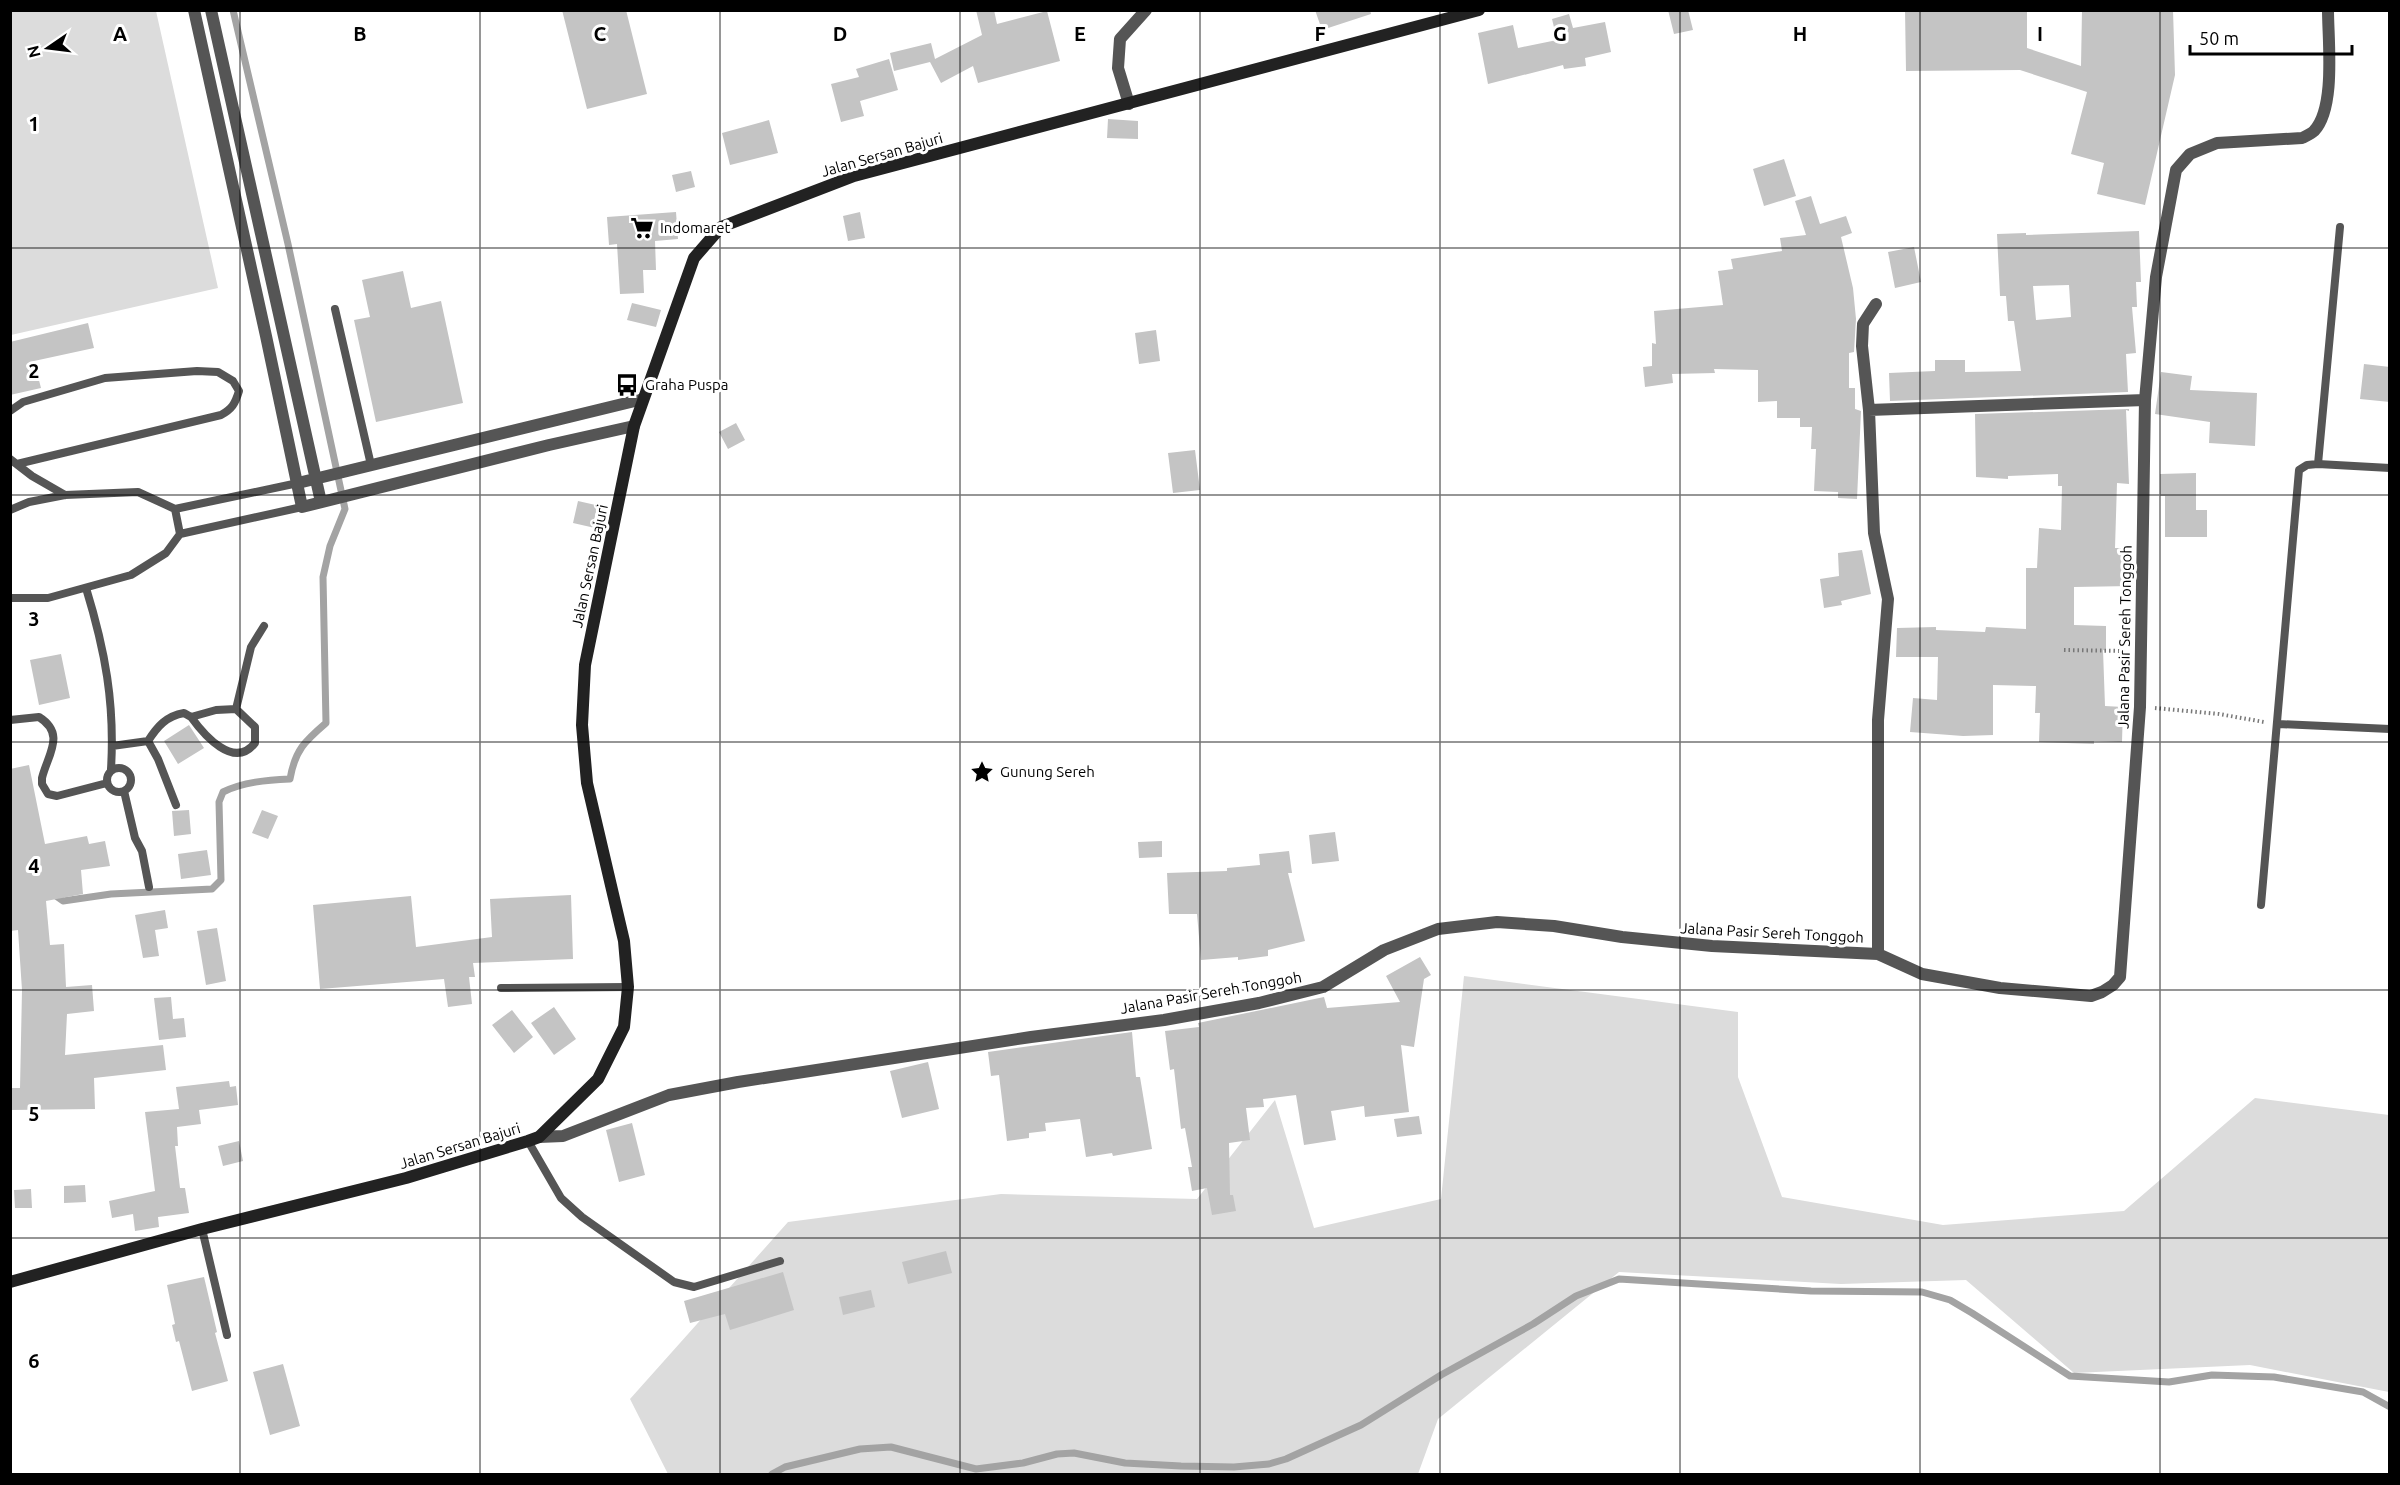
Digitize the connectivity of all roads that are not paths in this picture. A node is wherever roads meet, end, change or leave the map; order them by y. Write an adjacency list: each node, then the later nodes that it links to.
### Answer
1 (194, 10): 20 (street)
2 (212, 10): 19 (street)
3 (1146, 10): 6 (street)
4 (1479, 10): 6 (main road, Jalan Sersan Bajuri)
5 (2328, 10): 11 (street, Jalana Pasir Sereh Tonggoh)
6 (1129, 104): 10 (main road, Jalan Sersan Bajuri)
7 (2340, 227): 16 (lane)
8 (1876, 304): 12 (street)
9 (335, 309): 17 (lane)
10 (643, 399): 14 (main road, Jalan Sersan Bajuri); 17 (street)
11 (2145, 400): 12 (street); 43 (street, Jalana Pasir Sereh Tonggoh)
12 (1869, 410): 43 (street)
13 (10, 411): 15 (lane)
14 (634, 426): 22 (street); 44 (main road, Jalan Sersan Bajuri)
15 (14, 462): 21 (lane)
16 (2318, 464): 18 (lane); 33 (lane)
17 (371, 465): 19 (street)
18 (2390, 468)
19 (316, 478): 20 (street); 22 (street)
20 (298, 483): 23 (street); 24 (lane)
21 (65, 495): 24 (lane); 25 (lane)
22 (321, 502): 23 (street)
23 (302, 507): 26 (lane)
24 (175, 509): 26 (lane)
25 (10, 510)
26 (180, 534): 27 (lane)
27 (86, 588): 28 (lane); 36 (lane)
28 (10, 598)
29 (264, 626): 30 (lane)
30 (236, 709): 31 (lane); 31 (lane)
31 (191, 717): 35 (lane)
32 (10, 720): 38 (lane)
33 (2278, 724): 34 (lane); 42 (lane)
34 (2390, 729)
35 (148, 741): 36 (lane); 40 (lane)
36 (112, 746): 37 (lane)
37 (111, 769): 38 (lane); 39 (lane)
38 (107, 783): 39 (lane)
39 (124, 791): 41 (lane)
40 (176, 805)
41 (149, 887)
42 (2261, 905)
43 (1878, 954): 46 (street, Jalana Pasir Sereh Tonggoh)
44 (628, 987): 45 (lane); 46 (main road, Jalan Sersan Bajuri)
45 (501, 988)
46 (533, 1139): 47 (main road, Jalan Sersan Bajuri); 48 (lane)
47 (202, 1229): 49 (main road, Jalan Sersan Bajuri); 50 (lane)
48 (780, 1261)
49 (10, 1282)
50 (227, 1335)

